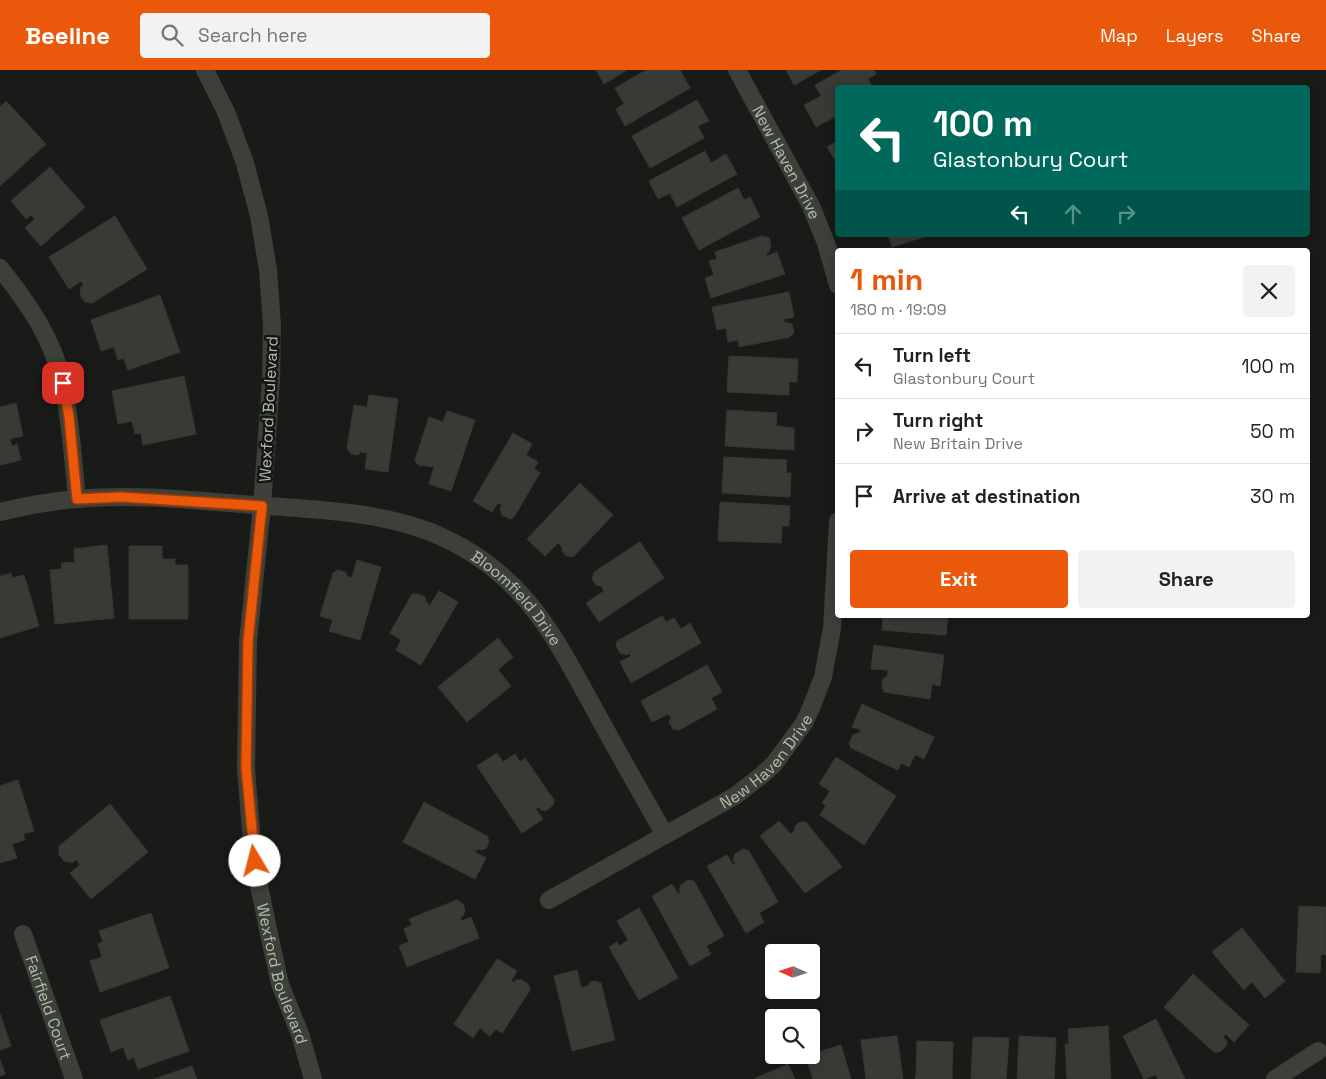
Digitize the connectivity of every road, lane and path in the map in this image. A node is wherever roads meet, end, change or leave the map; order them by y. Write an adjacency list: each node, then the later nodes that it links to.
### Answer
1 (205, 70): 6 (street, Wexford Boulevard)
2 (737, 70): 4 (street, New Haven Drive)
3 (0, 268): 5 (street)
4 (835, 275)
5 (77, 499): 6 (street, Bloomfield Drive); 7 (street, Bloomfield Drive)
6 (262, 506): 9 (street, Bloomfield Drive); 14 (street, Wexford Boulevard)
7 (0, 512)
8 (835, 574): 9 (street, New Haven Drive)
9 (665, 835): 10 (street, New Haven Drive)
10 (549, 900)
11 (23, 934): 13 (street, Fairfield Court)
12 (1318, 1051): 15 (street)
13 (74, 1079)
14 (313, 1079)
15 (1275, 1079)

